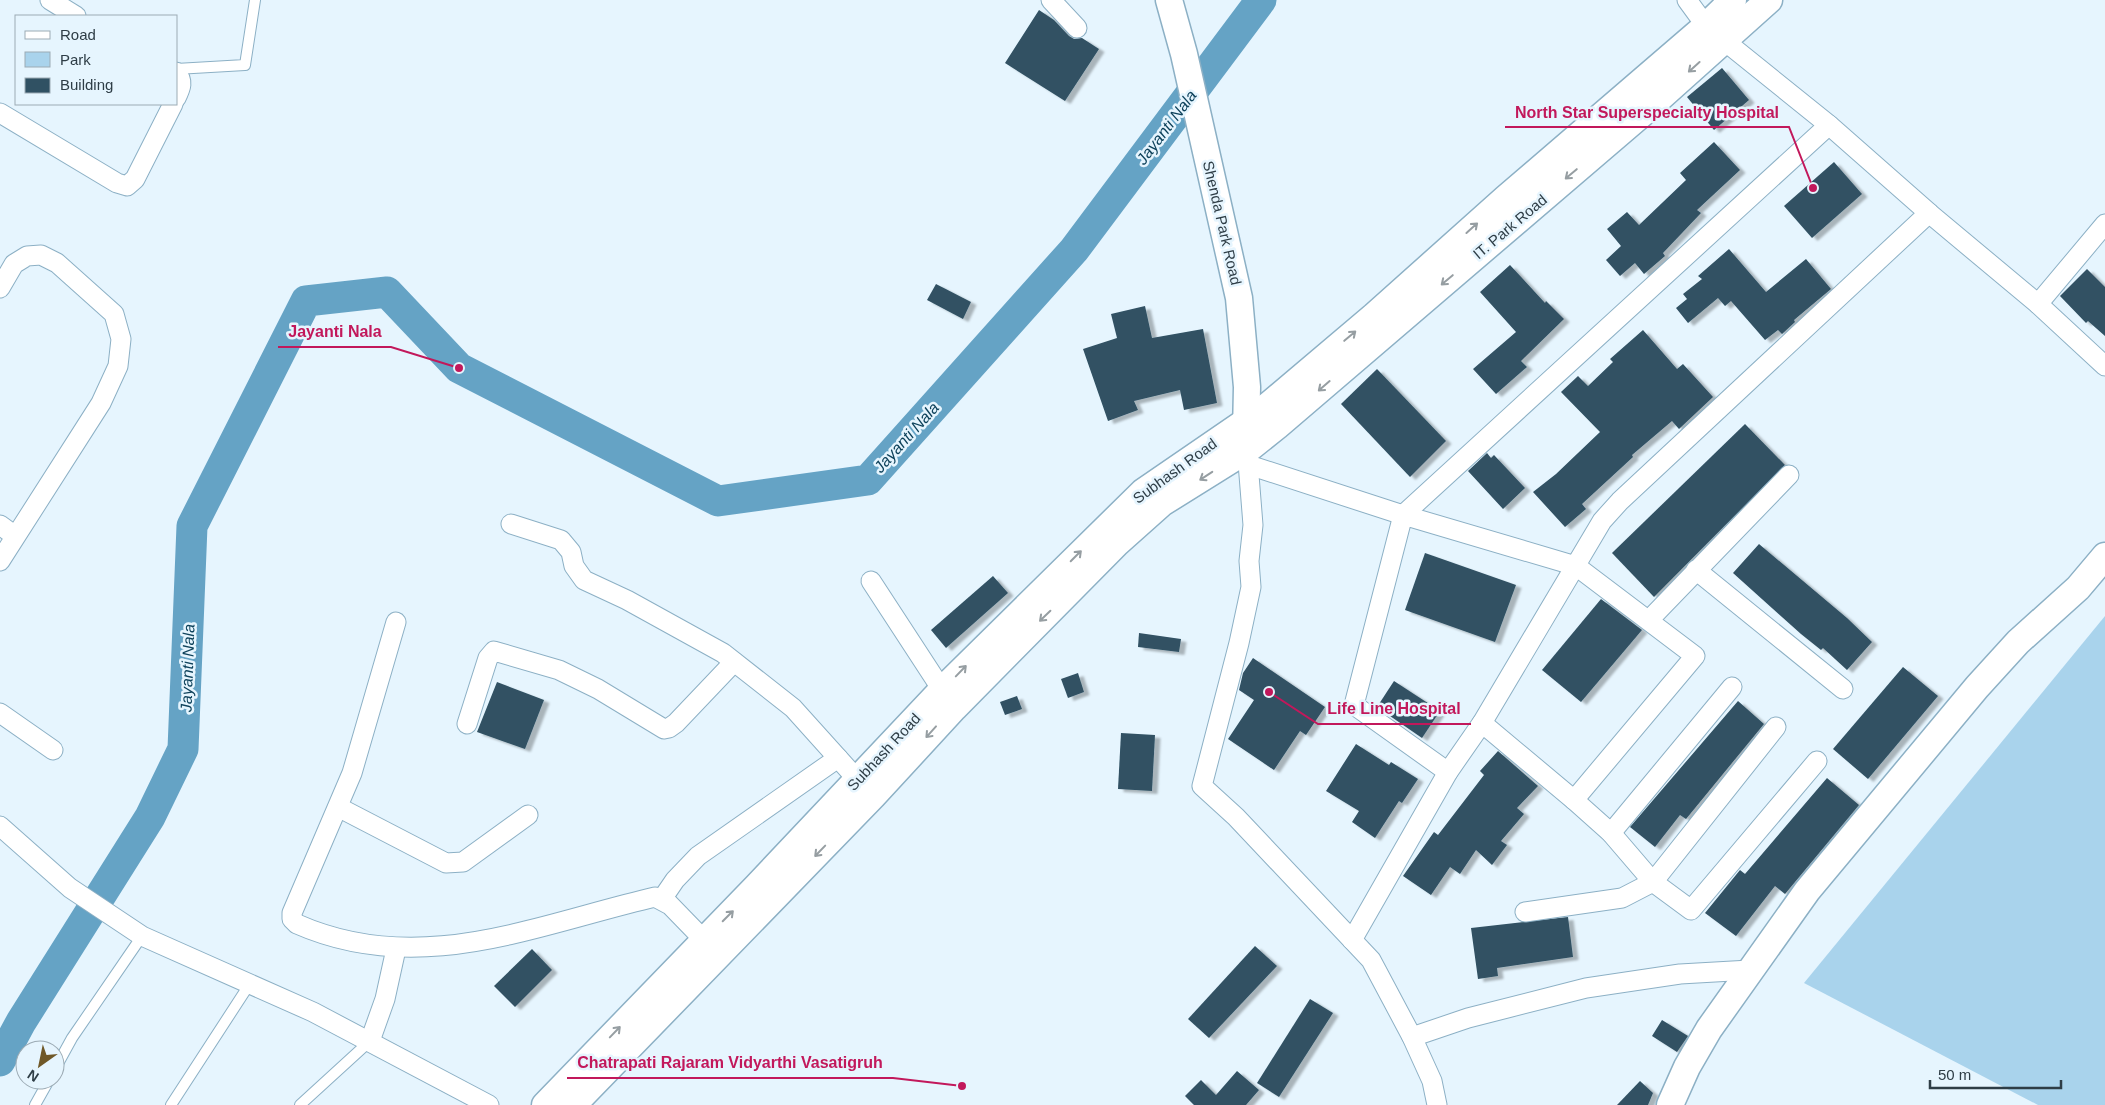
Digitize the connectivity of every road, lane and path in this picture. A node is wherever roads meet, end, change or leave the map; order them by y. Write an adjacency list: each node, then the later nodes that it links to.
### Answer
1 (50, 0): 8 (street)
2 (255, 0): 11 (lane)
3 (1051, 0): 9 (street)
4 (1169, 0): 22 (main road, Shenda Park Road)
5 (1687, 0): 10 (street)
6 (1733, 0): 10 (main road, IT. Park Road)
7 (1769, 0): 10 (main road, IT. Park Road)
8 (74, 15)
9 (1077, 28)
10 (1715, 33): 16 (street); 22 (main road, IT. Park Road, one-way to 10); 23 (main road, IT. Park Road, one-way to 23)
11 (178, 71)
12 (178, 74): 13 (street)
13 (178, 95)
14 (172, 105): 15 (street)
15 (0, 113)
16 (1829, 125): 17 (street); 25 (street)
17 (1929, 213): 20 (street); 31 (street)
18 (2105, 224): 20 (street)
19 (0, 288): 28 (street)
20 (2038, 304): 21 (street)
21 (2105, 366)
22 (1244, 421): 23 (main road, Shenda Park Road); 39 (main road, Subhash Road, one-way to 22)
23 (1248, 457): 25 (street); 39 (main road, Subhash Road, one-way to 39); 58 (street)
24 (1789, 475): 32 (street)
25 (1404, 515): 31 (street); 47 (street)
26 (511, 524): 36 (street)
27 (0, 525): 28 (street)
28 (15, 536): 30 (street)
29 (2105, 556): 61 (main road)
30 (0, 562)
31 (1576, 566): 34 (street); 41 (street)
32 (1696, 570): 34 (street); 38 (street)
33 (871, 581): 39 (street)
34 (1649, 620): 49 (street)
35 (396, 622): 50 (street)
36 (734, 662): 42 (street); 45 (street)
37 (1732, 687): 53 (street)
38 (1842, 689)
39 (948, 699): 48 (main road, Subhash Road)
40 (0, 713): 44 (street)
41 (1482, 723): 47 (street); 49 (street)
42 (467, 724)
43 (1776, 727): 54 (street)
44 (54, 750)
45 (838, 758): 48 (street); 55 (street)
46 (1816, 761): 54 (street)
47 (1448, 772): 58 (street)
48 (865, 788): 60 (main road, Subhash Road)
49 (1574, 800): 53 (street)
50 (338, 807): 51 (street); 59 (street)
51 (528, 815)
52 (0, 826): 57 (street)
53 (1610, 833): 54 (street)
54 (1654, 882): 56 (street)
55 (662, 899): 59 (street); 60 (street)
56 (1525, 912)
57 (142, 936): 62 (street); 65 (lane)
58 (1352, 940): 63 (street)
59 (396, 949): 64 (street)
60 (700, 955): 67 (main road, Subhash Road); 72 (main road, Subhash Road, one-way to 60)
61 (1750, 970): 63 (street); 74 (main road)
62 (249, 985): 64 (street); 69 (lane)
63 (1412, 1037): 73 (street)
64 (370, 1041): 70 (lane); 71 (street)
65 (65, 1050)
66 (43, 1090): 68 (lane)
67 (584, 1102)
68 (35, 1105)
69 (171, 1105)
70 (300, 1105)
71 (489, 1105)
72 (545, 1105)
73 (1437, 1105)
74 (1670, 1105)

